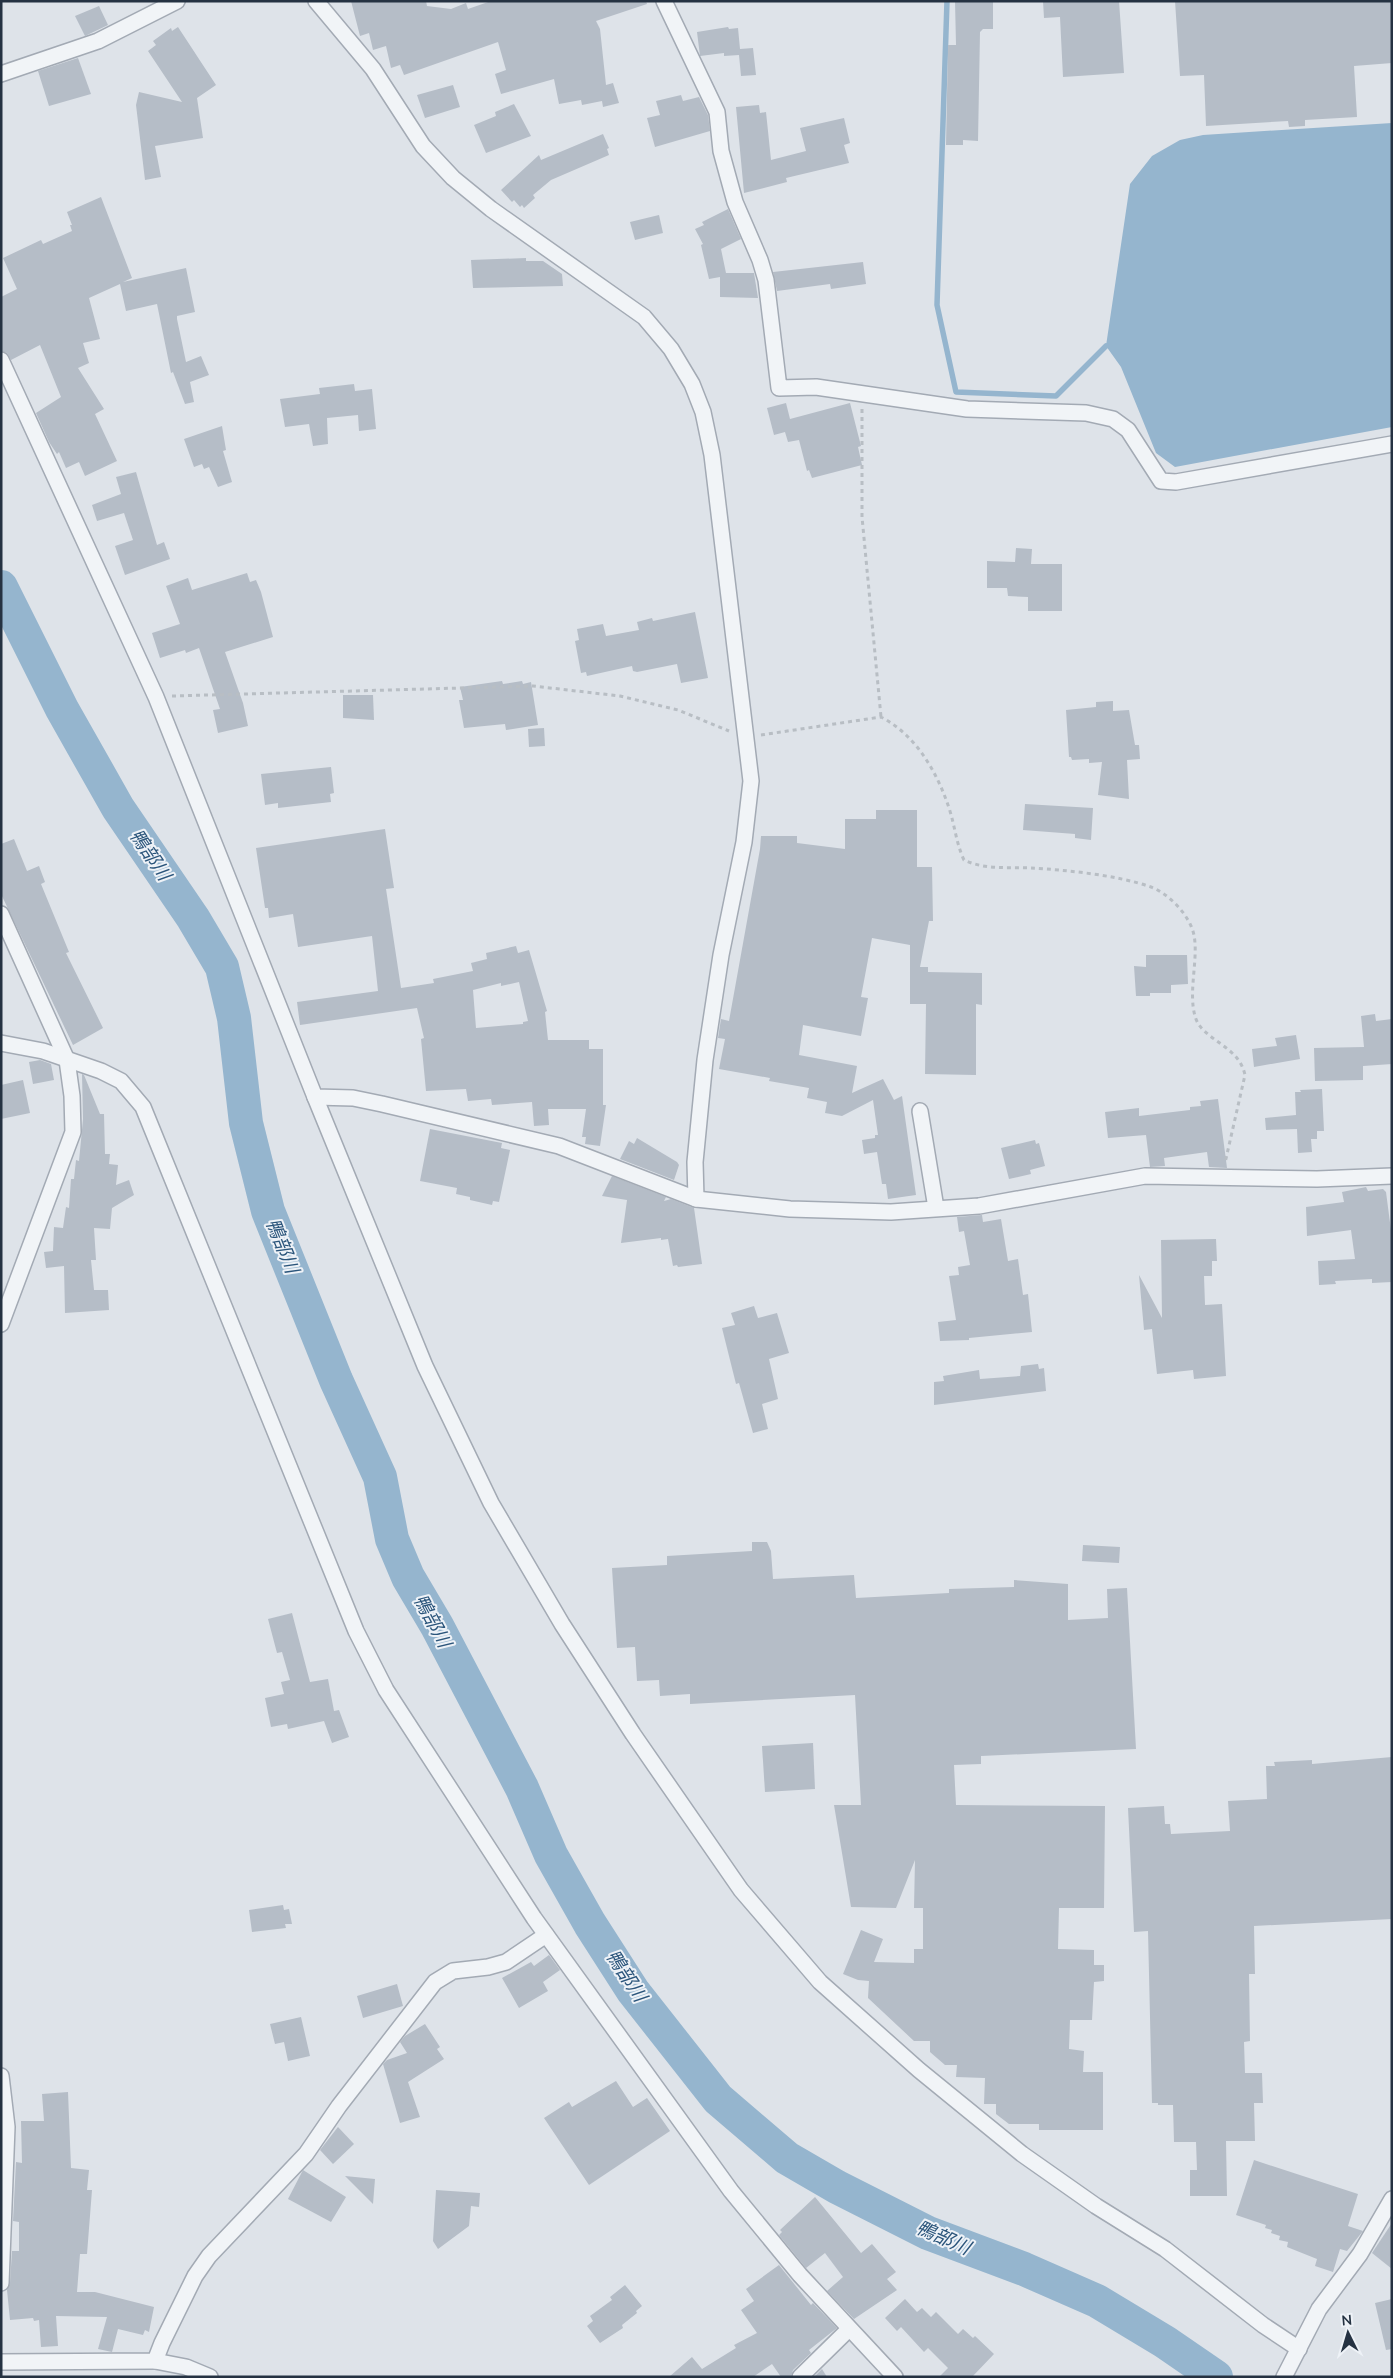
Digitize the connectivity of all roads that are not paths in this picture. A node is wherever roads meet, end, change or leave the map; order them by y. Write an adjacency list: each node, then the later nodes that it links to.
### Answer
1 (177, 1): 4 (street)
2 (316, 1): 13 (street)
3 (664, 1): 6 (street)
4 (1, 74)
5 (1, 360): 10 (street)
6 (1392, 444)
7 (1, 914): 9 (street)
8 (1, 1043): 9 (street)
9 (67, 1060): 15 (street); 16 (street)
10 (315, 1097): 13 (street); 21 (street)
11 (920, 1111): 14 (street)
12 (1392, 1176): 14 (street)
13 (696, 1199): 14 (street)
14 (936, 1208)
15 (1, 1324)
16 (546, 1935): 20 (street); 22 (street)
17 (1, 2076): 19 (street)
18 (1392, 2199): 21 (street)
19 (1, 2283)
20 (849, 2329): 25 (street); 26 (street)
21 (1299, 2349): 27 (street)
22 (155, 2361): 23 (street); 24 (street)
23 (1, 2362)
24 (210, 2377)
25 (800, 2377)
26 (895, 2377)
27 (1284, 2377)

